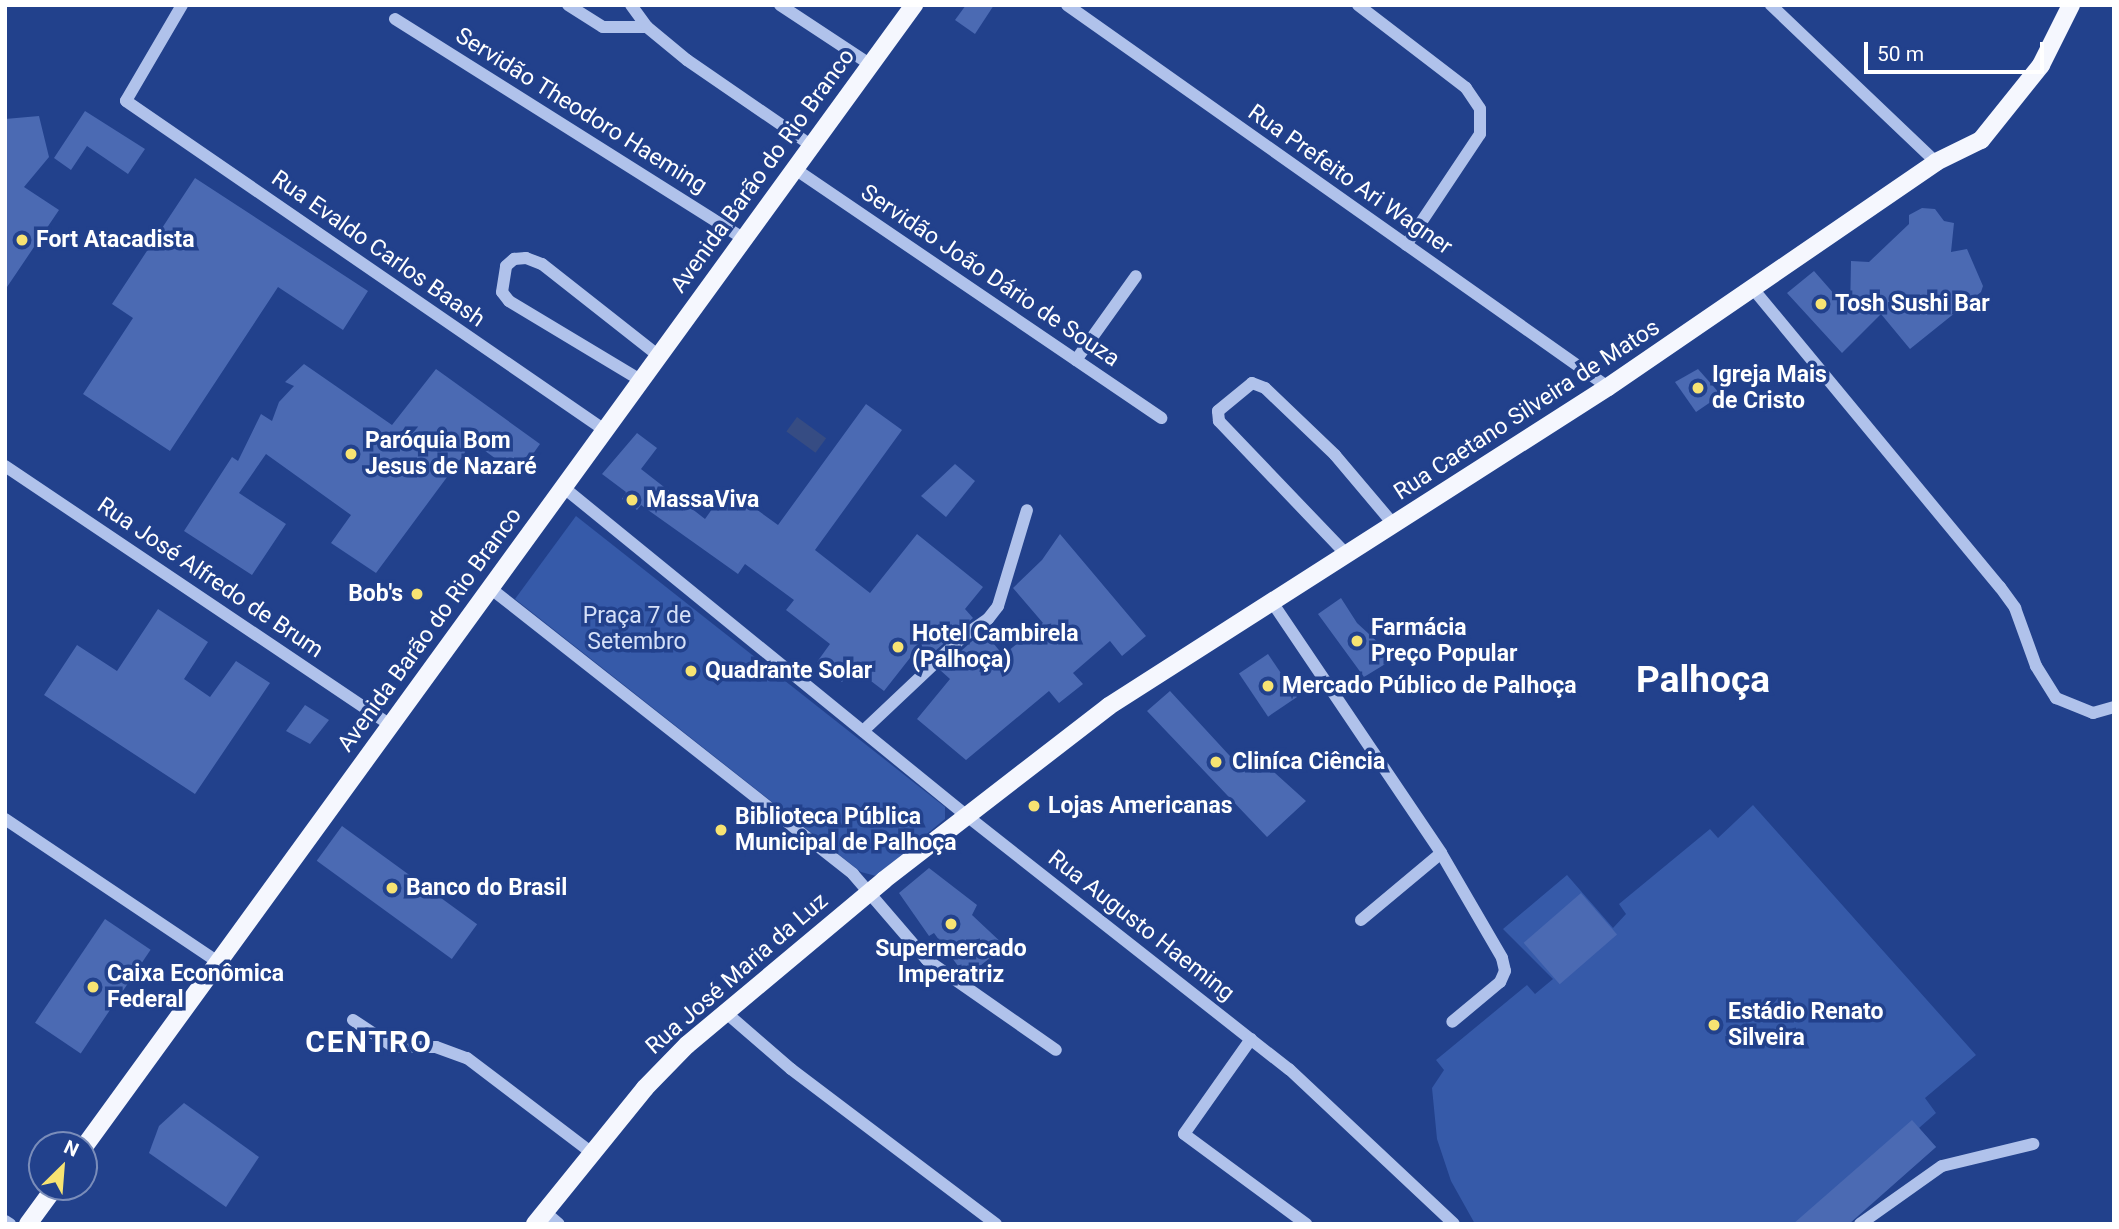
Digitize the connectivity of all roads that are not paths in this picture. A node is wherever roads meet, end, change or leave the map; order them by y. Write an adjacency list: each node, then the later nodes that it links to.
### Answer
1 (182, 5): 25 (street, Rua Evaldo Carlos Baash)
2 (568, 5): 11 (street)
3 (631, 5): 11 (street)
4 (780, 5): 12 (street)
5 (914, 5): 12 (main road, Avenida Barão do Rio Branco)
6 (1067, 5): 17 (street, Rua Prefeito Ari Wagner)
7 (1358, 5): 17 (street)
8 (1771, 5): 14 (street)
9 (2071, 5): 14 (main road, Rua Caetano Silveira de Matos)
10 (395, 19): 16 (street, Servidão Theodoro Haeming)
11 (647, 27): 13 (street)
12 (871, 65): 13 (main road, Avenida Barão do Rio Branco)
13 (812, 146): 15 (main road, Avenida Barão do Rio Branco)
14 (1936, 162): 19 (main road, Rua Caetano Silveira de Matos)
15 (795, 169): 16 (main road, Avenida Barão do Rio Branco); 21 (street, Servidão João Dário de Souza)
16 (744, 239): 20 (main road, Avenida Barão do Rio Branco)
17 (1406, 245): 23 (street, Rua Prefeito Ari Wagner)
18 (1136, 276): 21 (street)
19 (1754, 290): 23 (main road, Rua Caetano Silveira de Matos); 33 (street)
20 (660, 357): 22 (main road, Avenida Barão do Rio Branco); 22 (street)
21 (1076, 360): 24 (street, Servidão João Dário de Souza)
22 (642, 381): 25 (main road, Avenida Barão do Rio Branco)
23 (1608, 387): 29 (main road, Rua Caetano Silveira de Matos)
24 (1162, 418)
25 (606, 431): 27 (main road, Avenida Barão do Rio Branco)
26 (5, 466): 34 (street, Rua José Alfredo de Brum)
27 (563, 487): 31 (main road, Avenida Barão do Rio Branco); 35 (street)
28 (1027, 510): 35 (street)
29 (1395, 526): 30 (main road, Rua Caetano Silveira de Matos); 30 (street)
30 (1348, 556): 32 (main road, Rua Caetano Silveira de Matos)
31 (490, 588): 34 (main road, Avenida Barão do Rio Branco); 39 (street)
32 (1274, 604): 36 (main road, Rua Caetano Silveira de Matos); 38 (street)
33 (2114, 707)
34 (392, 726): 41 (main road, Avenida Barão do Rio Branco)
35 (863, 731): 36 (street)
36 (967, 816): 39 (main road, Rua José Maria da Luz); 45 (street, Rua Augusto Haeming)
37 (5, 819): 41 (street)
38 (1441, 853): 40 (street); 44 (street)
39 (869, 892): 42 (main road, Rua José Maria da Luz); 46 (street)
40 (1360, 920)
41 (218, 962): 47 (main road, Avenida Barão do Rio Branco)
42 (724, 1011): 49 (main road, Rua José Maria da Luz); 55 (street)
43 (353, 1020): 49 (street)
44 (1452, 1022)
45 (1251, 1039): 56 (street); 57 (street, Rua Augusto Haeming)
46 (1056, 1050)
47 (96, 1131)
48 (2034, 1144): 58 (street)
49 (593, 1153): 51 (main road, Rua José Maria da Luz)
50 (45, 1201): 54 (main road)
51 (546, 1220)
52 (5, 1221): 53 (street)
53 (10, 1224)
54 (28, 1224)
55 (996, 1224)
56 (1306, 1224)
57 (1454, 1224)
58 (1860, 1224)

